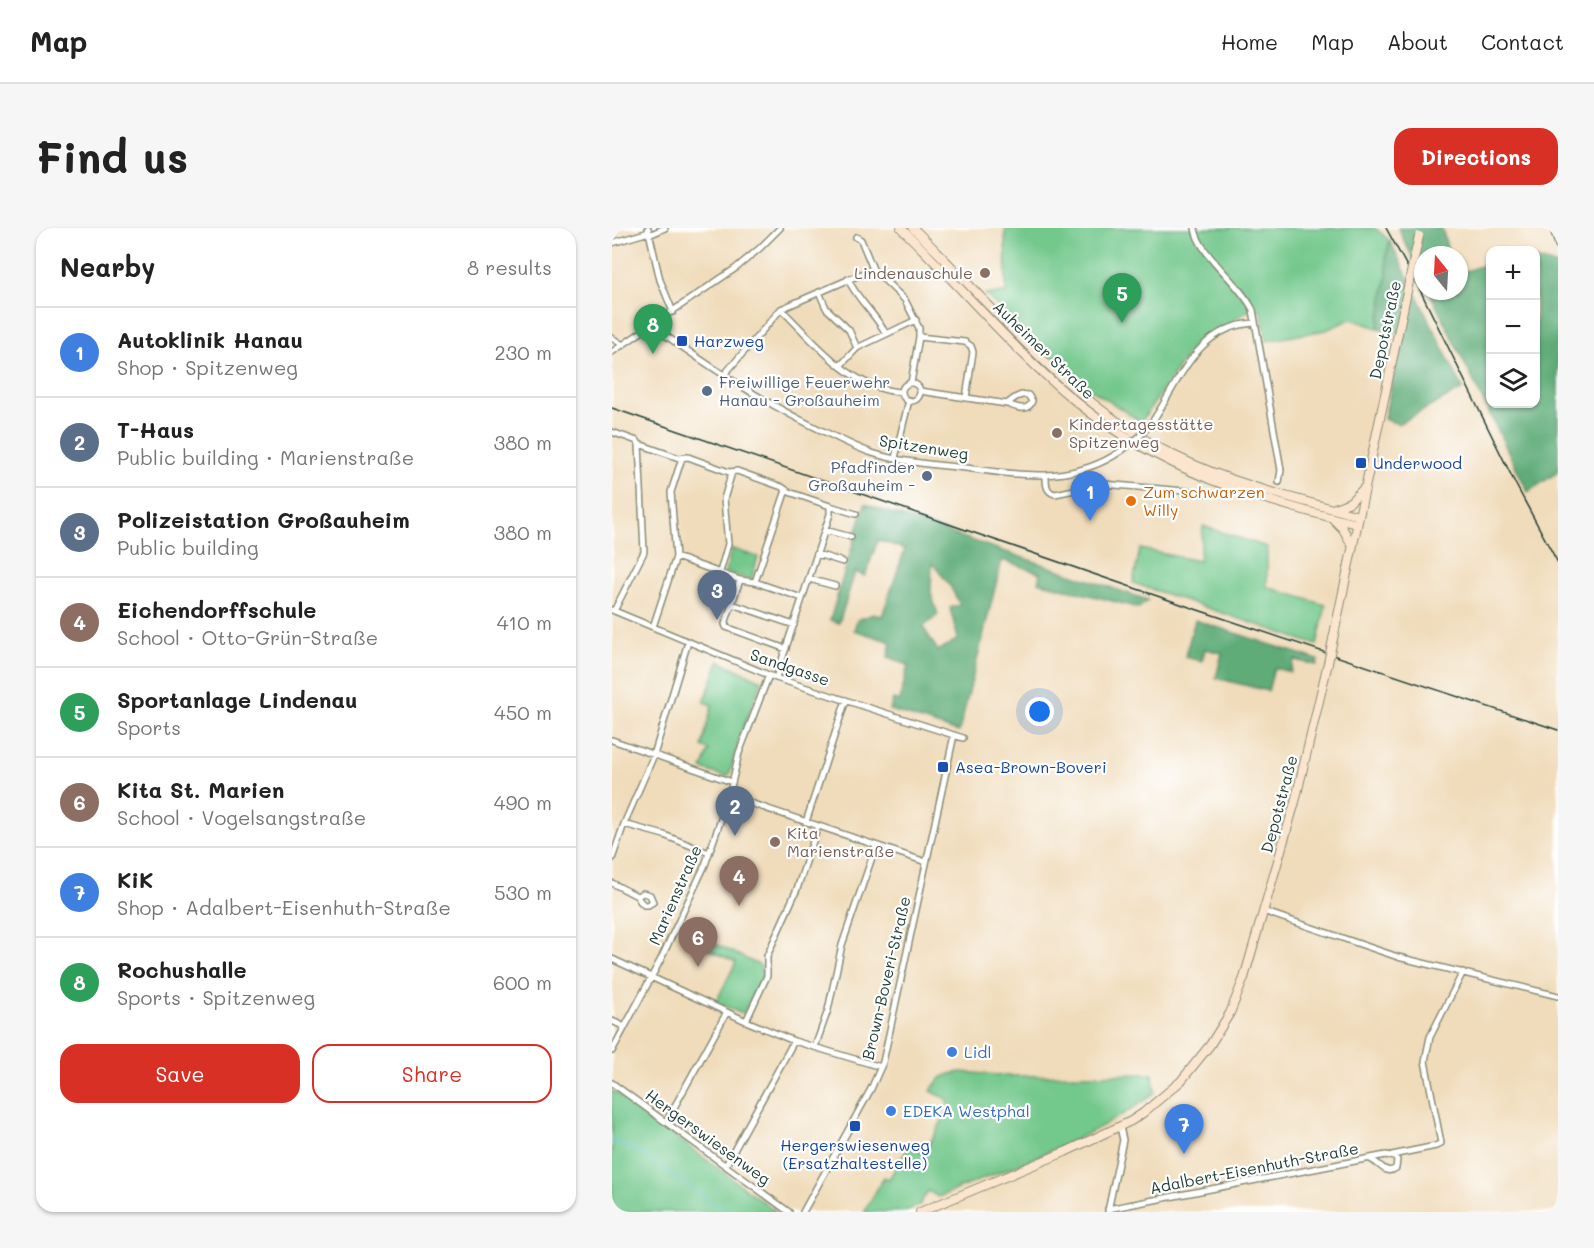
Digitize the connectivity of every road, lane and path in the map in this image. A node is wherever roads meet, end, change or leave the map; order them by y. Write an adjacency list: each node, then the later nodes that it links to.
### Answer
1 (665, 228): 7 (street)
2 (780, 228): 16 (street)
3 (901, 228): 45 (main road, Auheimer Straße)
4 (913, 228): 45 (main road, Auheimer Straße)
5 (1195, 228): 18 (street)
6 (1553, 228): 11 (street)
7 (649, 232): 10 (street); 16 (street)
8 (1419, 232): 41 (main road, Depotstraße, bridge)
9 (856, 237): 12 (street)
10 (612, 243)
11 (1558, 245)
12 (873, 269): 13 (street); 17 (street)
13 (848, 279): 14 (street); 20 (street)
14 (819, 292): 15 (street); 24 (street)
15 (782, 309): 26 (street); 27 (street)
16 (673, 312): 19 (street)
17 (916, 320): 20 (street); 21 (street)
18 (1255, 323): 39 (street, Spitzenweg, bridge); 40 (street)
19 (652, 326): 23 (street); 27 (street, Spitzenweg)
20 (886, 334): 24 (street)
21 (920, 337): 28 (street); 31 (street)
22 (612, 338): 23 (street)
23 (623, 345): 25 (street)
24 (857, 348): 26 (street)
25 (612, 352)
26 (840, 366): 29 (street)
27 (723, 376): 37 (street, Spitzenweg)
28 (911, 383): 29 (street); 30 (street)
29 (902, 392): 32 (street)
30 (920, 392): 31 (street); 32 (street)
31 (966, 398): 33 (street)
32 (909, 400): 37 (street)
33 (1007, 404)
34 (612, 432): 35 (street)
35 (639, 444): 36 (street); 61 (street)
36 (682, 458): 38 (street); 52 (street)
37 (895, 458): 39 (street, Spitzenweg)
38 (732, 472): 42 (street); 54 (street)
39 (1046, 476): 43 (street)
40 (1279, 482)
41 (1365, 487): 45 (main road); 47 (main road, Depotstraße)
42 (786, 490): 44 (street); 57 (street)
43 (1208, 493)
44 (830, 506): 46 (street); 48 (street)
45 (1332, 513): 47 (main road, Auheimer Straße); 50 (main road)
46 (856, 514)
47 (1358, 520): 50 (main road, Depotstraße)
48 (825, 530): 49 (street); 51 (street)
49 (851, 537)
50 (1352, 545): 86 (main road, Depotstraße, bridge)
51 (817, 554): 53 (street); 55 (street)
52 (676, 557): 54 (street); 63 (street)
53 (843, 562)
54 (720, 572): 56 (street)
55 (809, 579): 58 (street); 59 (street)
56 (740, 580): 57 (street); 60 (street)
57 (755, 582): 59 (street)
58 (835, 586)
59 (802, 598): 62 (street)
60 (732, 604): 62 (street); 65 (street)
61 (613, 610): 63 (street, Sandgasse)
62 (794, 625): 65 (street)
63 (653, 627): 64 (street, Sandgasse)
64 (688, 642): 66 (street, Sandgasse); 72 (street)
65 (786, 649): 67 (street)
66 (769, 675): 67 (street, Sandgasse); 73 (street, Marienstraße)
67 (776, 678): 68 (street, Sandgasse)
68 (846, 700): 69 (street, Sandgasse); 75 (street)
69 (954, 735): 70 (street, Sandgasse); 83 (street, Brown-Boveri-Straße)
70 (963, 738)
71 (612, 740): 72 (street)
72 (654, 755): 73 (street); 76 (street)
73 (732, 782): 74 (street, Marienstraße)
74 (729, 796): 75 (street); 81 (street, Marienstraße)
75 (806, 822): 77 (street)
76 (624, 824): 79 (street); 81 (street)
77 (818, 826): 80 (street); 93 (street)
78 (612, 829): 79 (street)
79 (620, 832): 82 (street)
80 (876, 846): 83 (street); 96 (street)
81 (709, 853): 89 (street, Marienstraße)
82 (612, 860)
83 (926, 862): 98 (street, Brown-Boveri-Straße)
84 (612, 883): 85 (street)
85 (637, 896)
86 (1263, 911): 88 (street); 101 (main road, Depotstraße)
87 (612, 959): 89 (street)
88 (1463, 972): 90 (street); 102 (street, Adalbert-Eisenhuth-Straße)
89 (651, 977): 91 (street); 94 (street, Marienstraße)
90 (1558, 996)
91 (727, 1012): 93 (street); 100 (street)
92 (612, 1020): 94 (street)
93 (746, 1021): 95 (street)
94 (625, 1027): 97 (street, Marienstraße)
95 (794, 1041): 96 (street); 104 (street)
96 (815, 1047): 98 (street)
97 (612, 1051)
98 (881, 1067): 107 (street, Brown-Boveri-Straße)
99 (612, 1083): 100 (street, Hergerswiesenweg)
100 (666, 1122): 104 (street, Hergerswiesenweg)
101 (1120, 1127): 105 (street); 108 (main road, Depotstraße)
102 (1391, 1155): 103 (street, Adalbert-Eisenhuth-Straße); 103 (street, Adalbert-Eisenhuth-Straße)
103 (1370, 1159): 105 (street, Adalbert-Eisenhuth-Straße)
104 (726, 1165): 106 (street, Hergerswiesenweg)
105 (1108, 1211)
106 (789, 1212)
107 (803, 1212)
108 (920, 1212)

